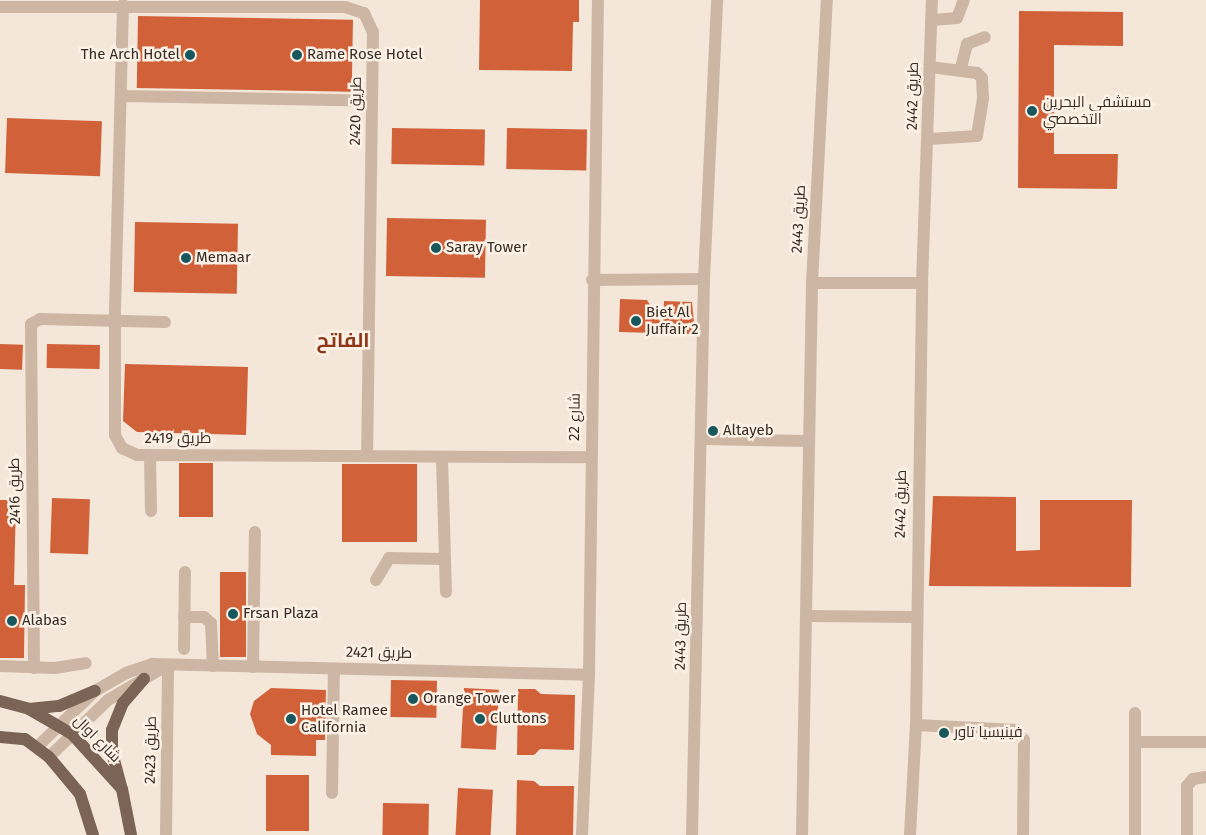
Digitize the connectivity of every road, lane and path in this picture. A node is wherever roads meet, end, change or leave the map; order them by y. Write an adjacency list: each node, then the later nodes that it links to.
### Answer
1 (598, 0): 19 (street, شارع 22)
2 (717, 0): 18 (street, طريق 2443)
3 (827, 0): 21 (street, طريق 2443)
4 (932, 0): 11 (street, طريق 2442)
5 (964, 0): 11 (street)
6 (143, 3): 7 (street, طريق 2420); 9 (street, طريق 2420)
7 (210, 3): 8 (street, طريق 2420)
8 (229, 3): 16 (street, طريق 2420)
9 (123, 5): 10 (street, طريق 2420); 15 (street, طريق 2419)
10 (0, 6)
11 (933, 20): 13 (street, طريق 2442)
12 (985, 36): 14 (street)
13 (930, 67): 14 (street); 17 (street, طريق 2442)
14 (961, 68): 17 (street)
15 (122, 96): 16 (street); 22 (street, طريق 2419)
16 (372, 101): 27 (street, طريق 2420)
17 (929, 139): 20 (street, طريق 2442)
18 (704, 279): 19 (street); 24 (street, طريق 2443)
19 (592, 280): 28 (street, شارع 22)
20 (922, 283): 21 (street); 38 (street, طريق 2442)
21 (812, 284): 25 (street, طريق 2443)
22 (115, 321): 23 (street); 26 (street, طريق 2419); 45 (street, طريق 2416)
23 (165, 322)
24 (702, 438): 25 (street); 67 (street, طريق 2443)
25 (810, 441): 36 (street, طريق 2443)
26 (150, 455): 27 (street, طريق 2419); 30 (street)
27 (367, 456): 29 (street, طريق 2419)
28 (590, 457): 29 (street, طريق 2419); 47 (street, شارع 22)
29 (442, 458): 32 (street)
30 (151, 512)
31 (255, 532): 44 (street)
32 (445, 559): 34 (street); 35 (street)
33 (185, 572): 37 (street)
34 (376, 580)
35 (446, 592)
36 (807, 616): 38 (street); 68 (street, طريق 2443)
37 (184, 617): 39 (street); 43 (street)
38 (915, 617): 53 (street, طريق 2442)
39 (184, 649)
40 (86, 662): 45 (street)
41 (168, 665): 43 (street, طريق 2421); 48 (street, طريق 2421); 49 (street, طريق 2421); 65 (street, طريق 2423)
42 (0, 666): 45 (street)
43 (213, 666): 44 (street, طريق 2421)
44 (253, 667): 46 (street, طريق 2421)
45 (34, 668)
46 (334, 668): 47 (street, طريق 2421); 62 (street)
47 (588, 675): 66 (street, شارع 22)
48 (144, 680): 54 (street, طريق 2421); 61 (main road)
49 (96, 691): 51 (main road); 54 (street, طريق 2421)
50 (0, 701): 51 (main road, شارع اوال)
51 (29, 709): 54 (main road, شارع اوال)
52 (1135, 713): 56 (street)
53 (916, 725): 69 (street, طريق 2442); 70 (street)
54 (67, 730): 58 (street, طريق 2421); 59 (street, طريق 2421); 61 (main road, شارع اوال)
55 (0, 737): 58 (main road)
56 (1135, 742): 57 (street); 71 (street)
57 (1206, 742)
58 (37, 747): 59 (main road)
59 (49, 757): 63 (main road)
60 (1206, 777): 72 (street)
61 (122, 789): 64 (main road)
62 (332, 792)
63 (94, 835)
64 (131, 835)
65 (166, 835)
66 (582, 835)
67 (692, 835)
68 (802, 835)
69 (910, 835)
70 (1023, 835)
71 (1135, 835)
72 (1187, 835)

